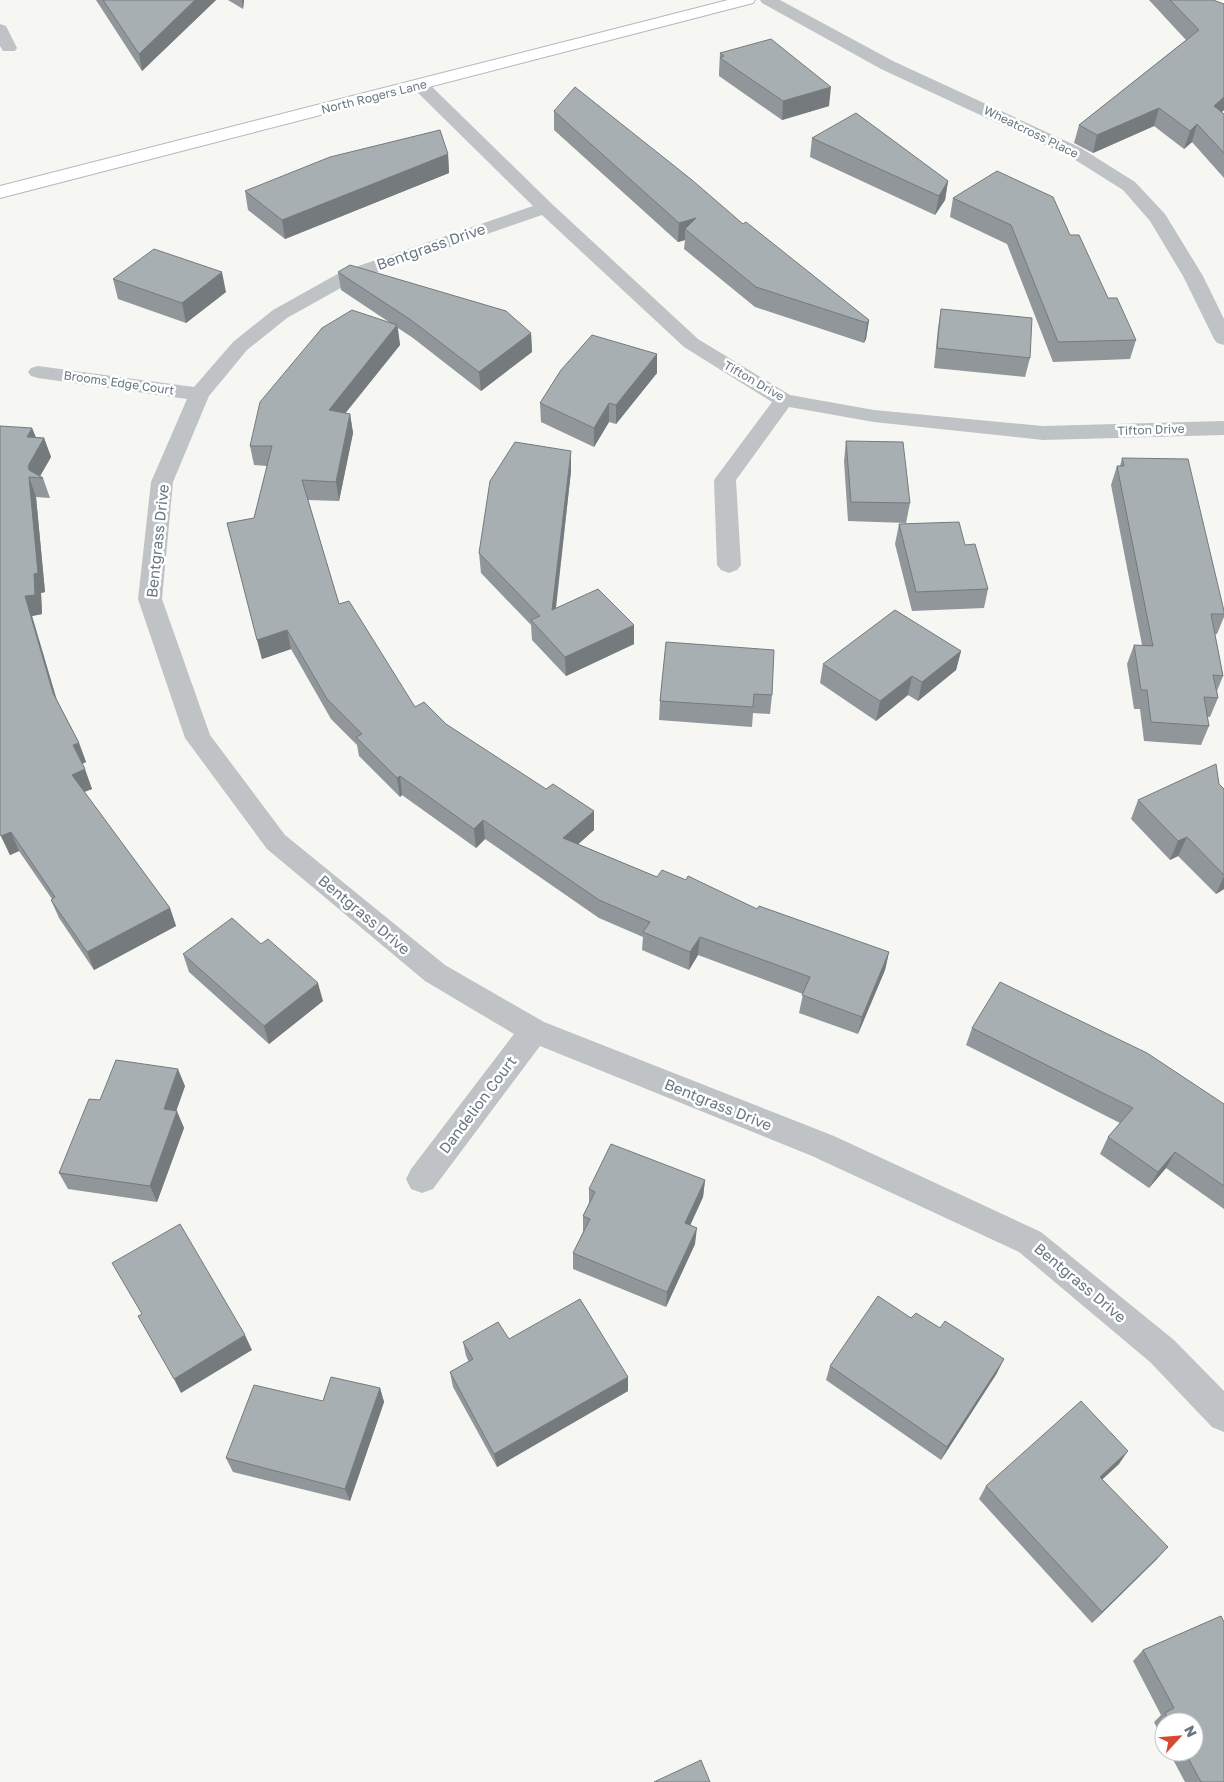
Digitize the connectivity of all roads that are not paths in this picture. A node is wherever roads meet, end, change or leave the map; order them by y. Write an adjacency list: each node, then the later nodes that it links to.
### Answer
1 (747, 0): 5 (street, North Rogers Lane)
2 (768, 0): 8 (street, Wheatcross Place)
3 (0, 29): 4 (street)
4 (10, 48)
5 (420, 85): 6 (street, North Rogers Lane); 7 (street, Tifton Drive)
6 (0, 192)
7 (545, 208): 10 (street, Bentgrass Drive); 11 (street, Tifton Drive)
8 (1224, 339)
9 (38, 372): 10 (street, Brooms Edge Court)
10 (200, 394): 14 (street, Bentgrass Drive)
11 (784, 400): 12 (street, Tifton Drive); 13 (street)
12 (1224, 428)
13 (730, 565)
14 (534, 1032): 15 (street, Dandelion Court); 16 (street, Bentgrass Drive)
15 (422, 1179)
16 (1224, 1415)

